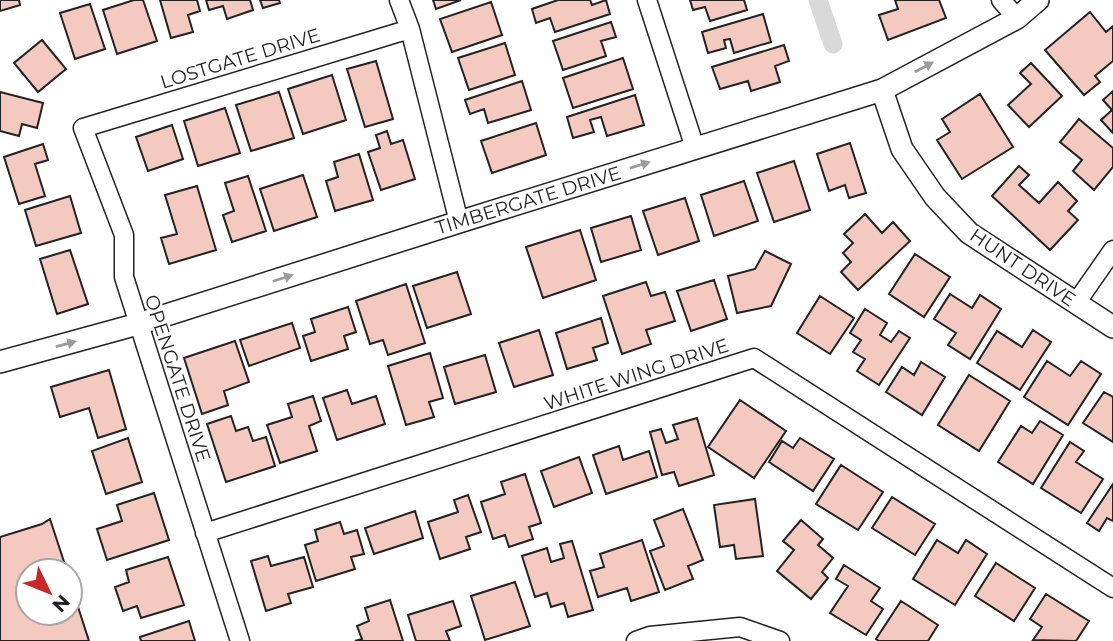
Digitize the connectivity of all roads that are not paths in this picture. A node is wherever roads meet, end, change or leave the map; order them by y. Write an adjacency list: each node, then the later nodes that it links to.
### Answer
1 (399, 0): 6 (street)
2 (647, 0): 9 (street)
3 (1001, 0): 5 (street)
4 (1038, 0): 5 (street, TIMBERGATE DRIVE)
5 (1017, 18): 7 (street, TIMBERGATE DRIVE, one-way to 5)
6 (410, 29): 8 (street, LOSTGATE DRIVE); 10 (street)
7 (882, 90): 9 (street, TIMBERGATE DRIVE); 12 (street, HUNT DRIVE)
8 (83, 128): 13 (street, OPENGATE DRIVE)
9 (695, 148): 10 (street, TIMBERGATE DRIVE, one-way to 9)
10 (458, 222): 13 (street, TIMBERGATE DRIVE, one-way to 10)
11 (1113, 250): 12 (street)
12 (1076, 303): 14 (street, HUNT DRIVE)
13 (138, 324): 15 (street, TIMBERGATE DRIVE, one-way to 13); 16 (street, OPENGATE DRIVE)
14 (1113, 327)
15 (0, 362)
16 (205, 533): 17 (street, WHITE WING DRIVE); 18 (street, OPENGATE DRIVE)
17 (1113, 588)
18 (240, 641)
19 (636, 641): 20 (street)
20 (780, 641)

